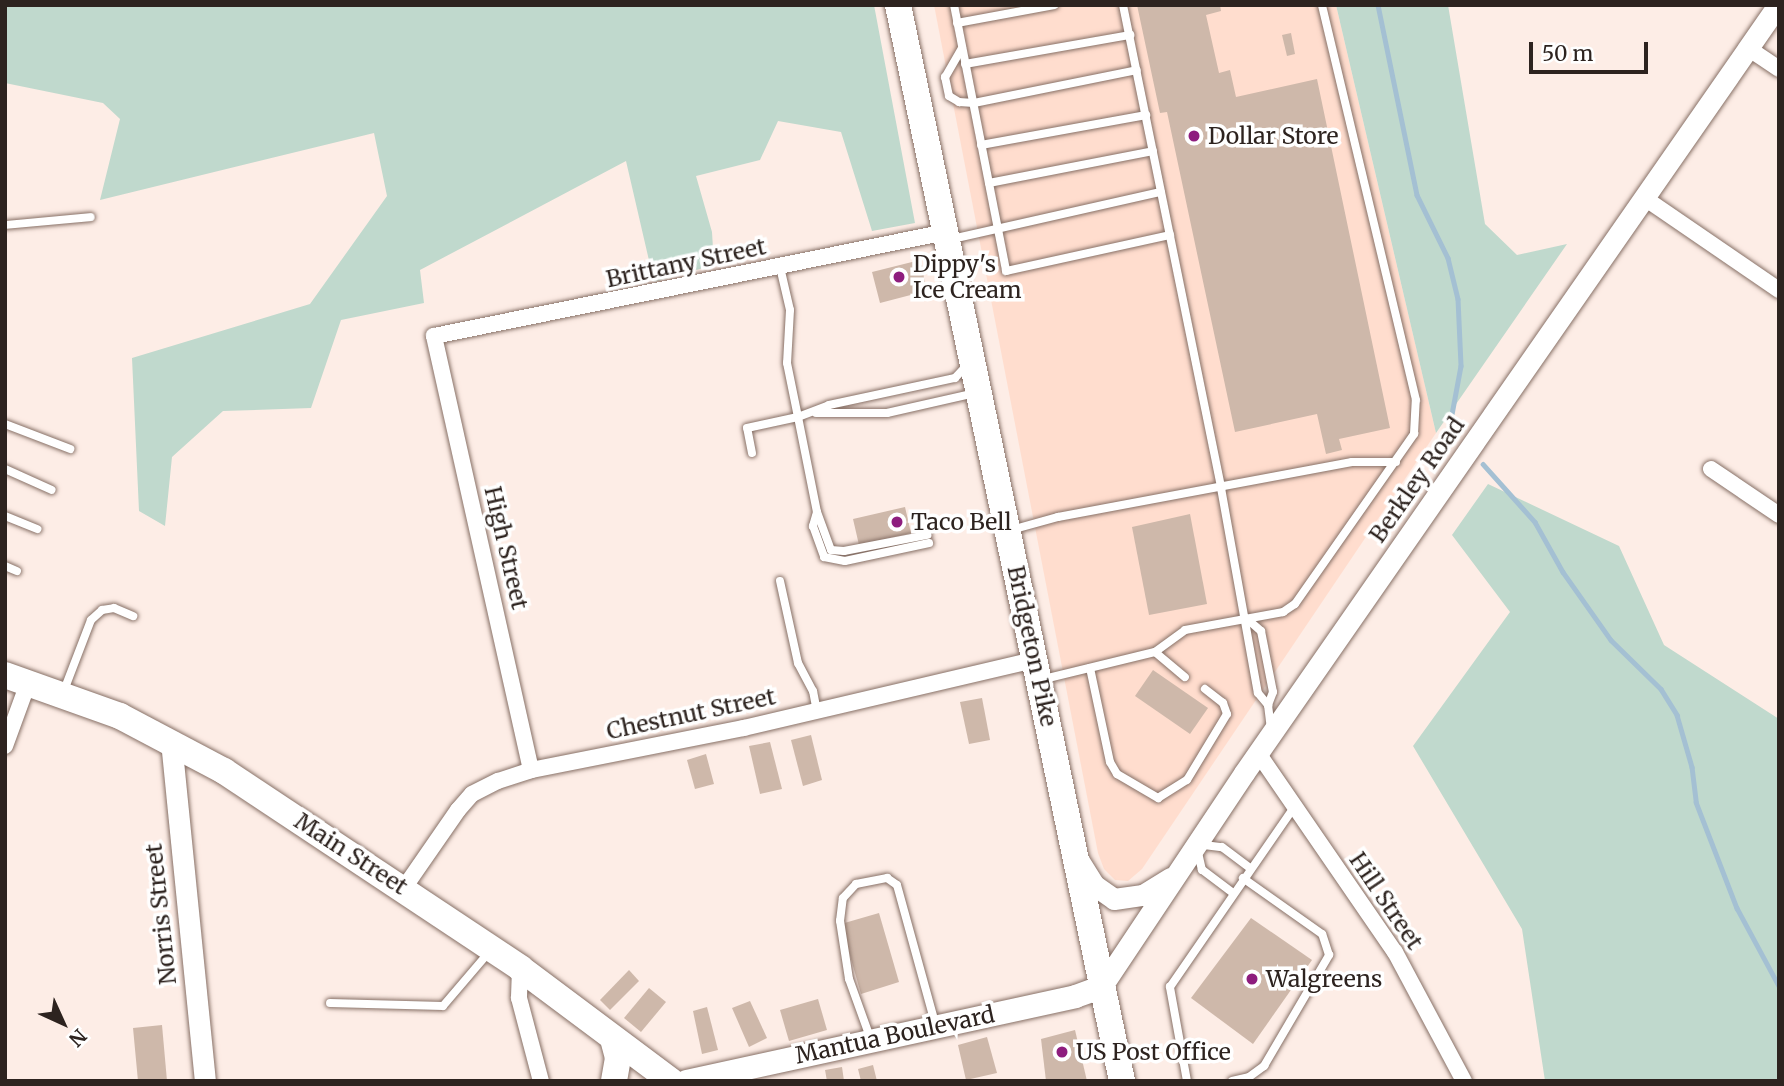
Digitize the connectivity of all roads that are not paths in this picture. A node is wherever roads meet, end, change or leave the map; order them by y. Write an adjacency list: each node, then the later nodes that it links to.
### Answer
1 (898, 5): 25 (main road, Bridgeton Pike)
2 (954, 5): 7 (lane)
3 (1054, 5): 7 (lane)
4 (1123, 5): 8 (lane)
5 (1322, 5): 36 (lane)
6 (1778, 5): 10 (street, Berkley Road)
7 (957, 23): 9 (lane)
8 (1130, 35): 11 (lane); 13 (lane)
9 (962, 48): 11 (lane); 14 (lane)
10 (1748, 48): 12 (street); 20 (street, Berkley Road)
11 (965, 64): 14 (lane)
12 (1779, 69)
13 (1137, 70): 14 (lane); 15 (lane)
14 (974, 103): 16 (lane)
15 (1146, 115): 16 (lane); 17 (lane)
16 (981, 145): 18 (lane)
17 (1153, 151): 18 (lane); 19 (lane)
18 (989, 183): 23 (lane)
19 (1161, 192): 23 (lane); 24 (lane)
20 (1646, 199): 27 (street); 60 (street, Berkley Road)
21 (91, 217): 22 (lane)
22 (5, 225)
23 (998, 229): 24 (lane); 25 (lane)
24 (1170, 235): 39 (lane)
25 (947, 236): 26 (street, Brittany Street); 29 (main road, Bridgeton Pike)
26 (780, 267): 28 (street, Brittany Street); 32 (lane)
27 (1779, 289)
28 (434, 336): 64 (street, High Street)
29 (972, 360): 30 (main road, Bridgeton Pike); 31 (lane)
30 (979, 393): 31 (lane); 44 (main road, Bridgeton Pike)
31 (816, 413): 32 (lane)
32 (798, 417): 35 (lane); 45 (lane)
33 (5, 424): 34 (lane)
34 (70, 449)
35 (752, 453)
36 (1396, 462): 39 (lane); 50 (lane)
37 (5, 469): 40 (lane)
38 (1711, 469): 41 (street)
39 (1221, 488): 44 (lane); 50 (lane)
40 (52, 489)
41 (1779, 514)
42 (5, 516): 43 (lane)
43 (37, 529)
44 (1008, 531): 53 (main road, Bridgeton Pike)
45 (928, 539)
46 (5, 566): 47 (lane)
47 (17, 571)
48 (780, 581): 59 (lane)
49 (133, 616): 57 (lane)
50 (1246, 618): 51 (lane); 58 (lane); 58 (lane)
51 (1155, 652): 52 (lane); 54 (lane)
52 (1090, 668): 53 (lane); 56 (lane)
53 (1037, 670): 59 (street, Chestnut Street); 67 (main road, Bridgeton Pike)
54 (1185, 677)
55 (17, 679): 57 (main road, Main Street); 62 (street)
56 (1205, 689)
57 (62, 695): 61 (main road, Main Street)
58 (1268, 705): 60 (lane)
59 (817, 711): 64 (street, Chestnut Street)
60 (1271, 734): 63 (street, Berkley Road)
61 (171, 741): 71 (main road, Main Street); 80 (street, Norris Street)
62 (5, 746)
63 (1258, 753): 65 (street, Hill Street); 66 (street, Berkley Road)
64 (531, 770): 71 (street, Chestnut Street)
65 (1295, 806): 68 (lane); 88 (street, Hill Street)
66 (1196, 844): 68 (lane); 69 (street, Berkley Road); 72 (lane)
67 (1076, 855): 69 (street); 75 (main road, Bridgeton Pike)
68 (1250, 868): 70 (lane)
69 (1178, 873): 75 (street, Berkley Road)
70 (1243, 878): 72 (lane); 87 (lane)
71 (404, 888): 73 (main road, Main Street)
72 (1233, 893): 86 (lane)
73 (492, 948): 74 (main road, Main Street); 76 (lane)
74 (520, 968): 78 (main road, Main Street); 81 (street)
75 (1102, 986): 77 (main road, Mantua Boulevard); 85 (main road, Bridgeton Pike)
76 (330, 1003)
77 (936, 1026): 79 (main road, Mantua Boulevard); 79 (lane)
78 (613, 1039): 82 (main road); 83 (main road, Main Street)
79 (871, 1040): 84 (main road, Mantua Boulevard)
80 (205, 1081)
81 (541, 1081)
82 (614, 1081)
83 (671, 1081)
84 (687, 1081)
85 (1122, 1081)
86 (1187, 1081)
87 (1232, 1081)
88 (1464, 1081)

